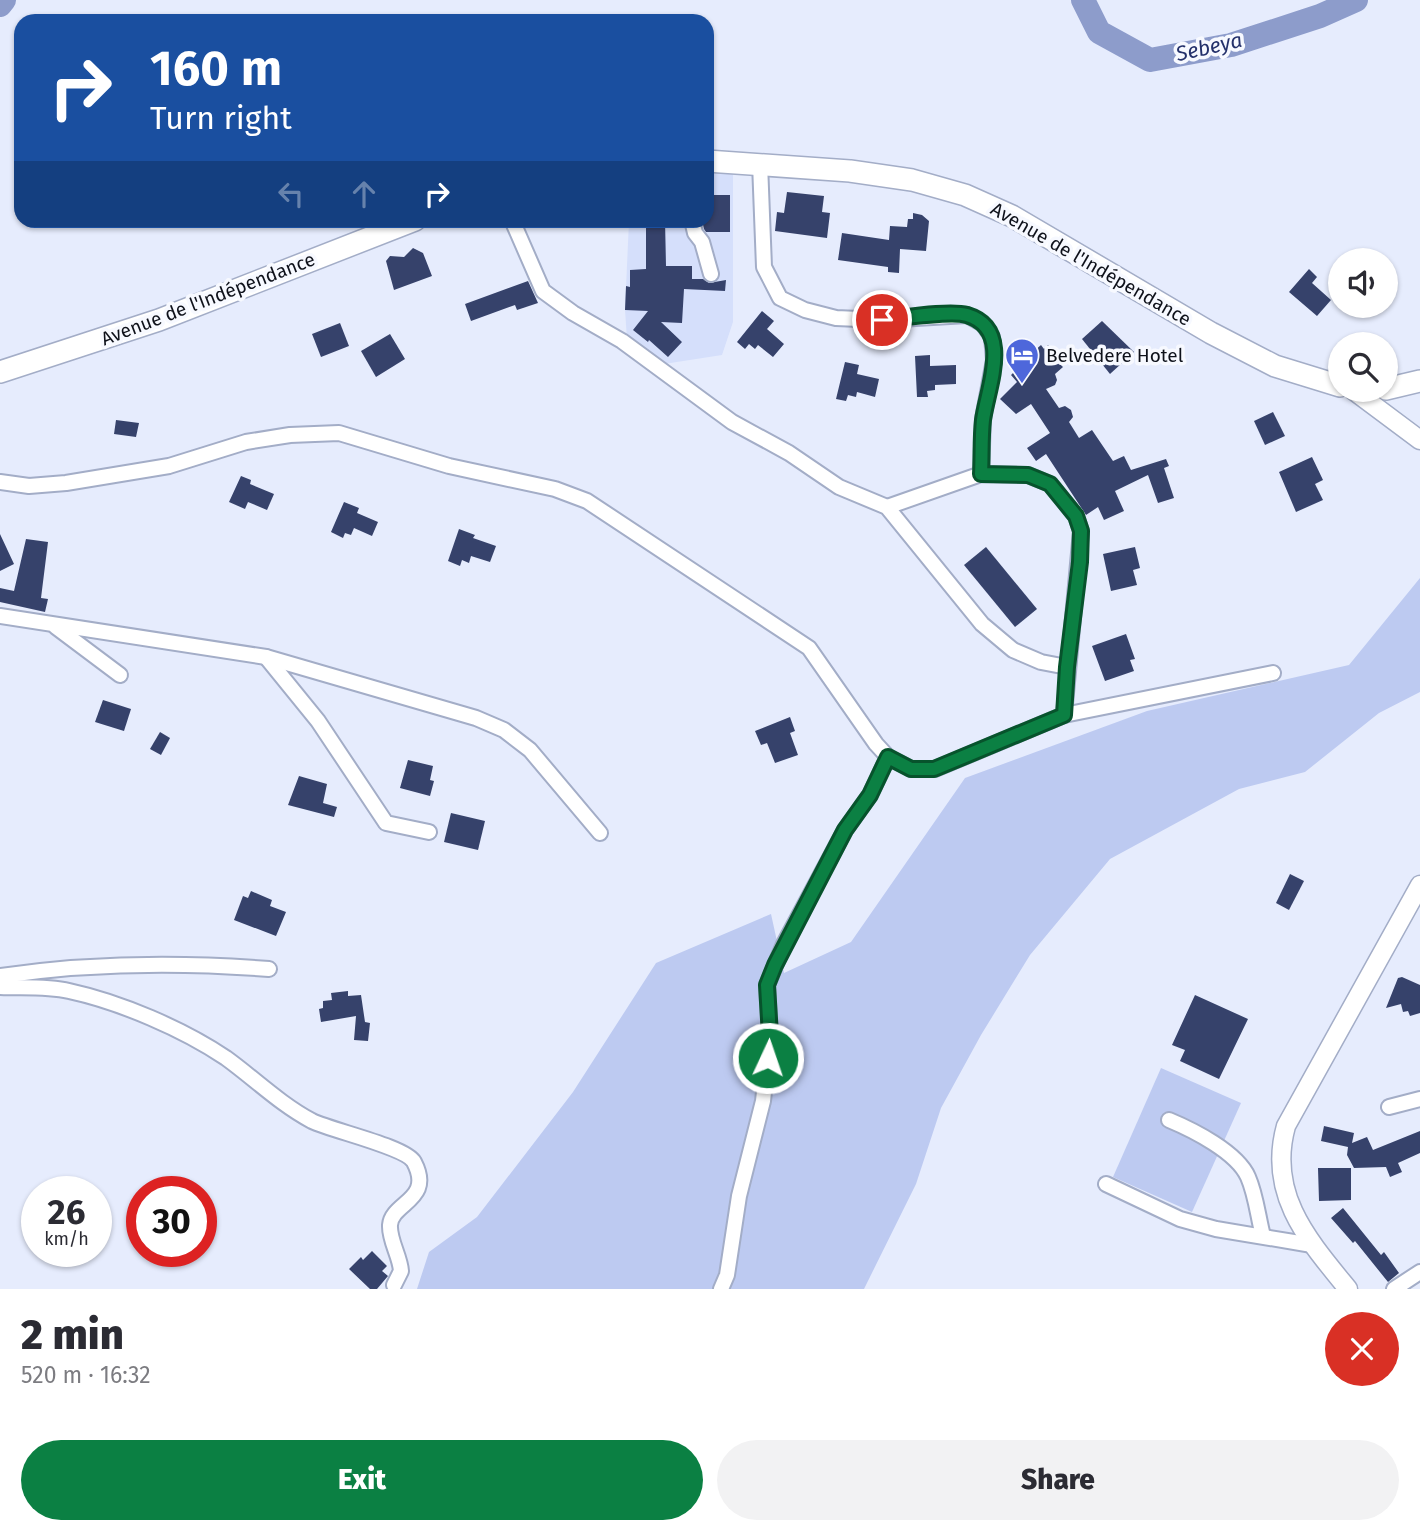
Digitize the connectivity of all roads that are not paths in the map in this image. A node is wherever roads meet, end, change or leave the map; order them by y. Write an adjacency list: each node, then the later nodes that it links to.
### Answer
1 (714, 161): 2 (highway, Avenue de l'Indépendance)
2 (760, 163): 9 (highway, Avenue de l'Indépendance); 13 (street)
3 (395, 228): 7 (highway, Avenue de l'Indépendance)
4 (515, 228): 15 (street)
5 (694, 228): 6 (street)
6 (711, 274)
7 (0, 372)
8 (1420, 381): 10 (highway)
9 (1328, 382)
10 (1398, 386)
11 (1369, 402): 12 (main road)
12 (1420, 440)
13 (981, 474): 15 (street); 19 (street)
14 (0, 482): 23 (street)
15 (887, 507): 19 (street)
16 (0, 615): 17 (street)
17 (55, 626): 18 (street); 21 (street)
18 (266, 657): 24 (street); 25 (street)
19 (1067, 667): 22 (street)
20 (1273, 673): 22 (street)
21 (120, 675)
22 (1064, 715): 23 (street)
23 (888, 757): 38 (street)
24 (429, 832)
25 (600, 833)
26 (1420, 885): 35 (main road)
27 (269, 970): 28 (street)
28 (0, 976)
29 (0, 987): 37 (street)
30 (1420, 1099): 31 (street)
31 (1389, 1107)
32 (1169, 1121): 34 (street)
33 (1106, 1184): 34 (street)
34 (1263, 1236): 35 (street)
35 (1312, 1245): 39 (main road)
36 (1420, 1272): 40 (street)
37 (394, 1285)
38 (722, 1289)
39 (1348, 1289)
40 (1394, 1289)

